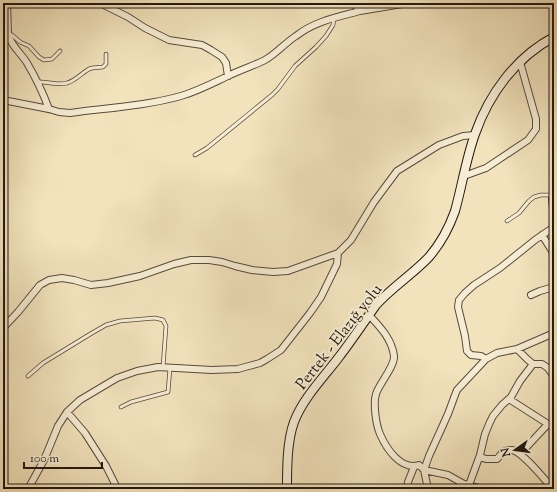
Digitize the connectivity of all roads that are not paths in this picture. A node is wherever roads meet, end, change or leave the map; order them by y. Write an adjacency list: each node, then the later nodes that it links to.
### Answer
1 (7, 3): 8 (street)
2 (100, 3): 13 (street)
3 (352, 3): 6 (street)
4 (362, 3): 6 (street)
5 (408, 3): 6 (street)
6 (360, 11): 7 (street)
7 (334, 18): 13 (street); 18 (lane)
8 (8, 34): 10 (lane); 14 (street)
9 (554, 37): 12 (main road, Pertek - Elazığ yolu)
10 (60, 51)
11 (106, 54): 14 (lane)
12 (520, 62): 17 (main road, Pertek - Elazığ yolu); 19 (street)
13 (228, 76): 16 (street)
14 (38, 82): 16 (street)
15 (3, 100): 16 (street)
16 (49, 109)
17 (475, 135): 19 (main road, Pertek - Elazığ yolu); 25 (street)
18 (195, 155)
19 (464, 176): 29 (main road, Pertek - Elazığ yolu)
20 (554, 195): 21 (street); 22 (lane)
21 (554, 219)
22 (507, 221)
23 (554, 227): 24 (street)
24 (542, 235): 26 (street); 33 (street)
25 (338, 253): 30 (street); 35 (street)
26 (554, 254)
27 (554, 287): 28 (street)
28 (532, 295)
29 (369, 315): 44 (street); 49 (main road, Pertek - Elazığ yolu)
30 (3, 328)
31 (554, 333): 32 (street)
32 (517, 349): 33 (street); 34 (street)
33 (486, 359): 45 (street)
34 (533, 364): 37 (street); 38 (street)
35 (167, 368): 36 (lane); 39 (lane); 40 (street)
36 (28, 376)
37 (554, 377)
38 (509, 399): 41 (street); 43 (street)
39 (121, 406)
40 (68, 412): 47 (street); 48 (street)
41 (551, 425): 42 (street)
42 (520, 454): 43 (street); 53 (street)
43 (480, 457): 46 (street)
44 (414, 467): 45 (street); 50 (street)
45 (424, 470): 46 (street); 51 (street)
46 (469, 485): 52 (street)
47 (28, 489)
48 (117, 489)
49 (287, 489)
50 (407, 489)
51 (428, 489)
52 (483, 489)
53 (553, 489)

